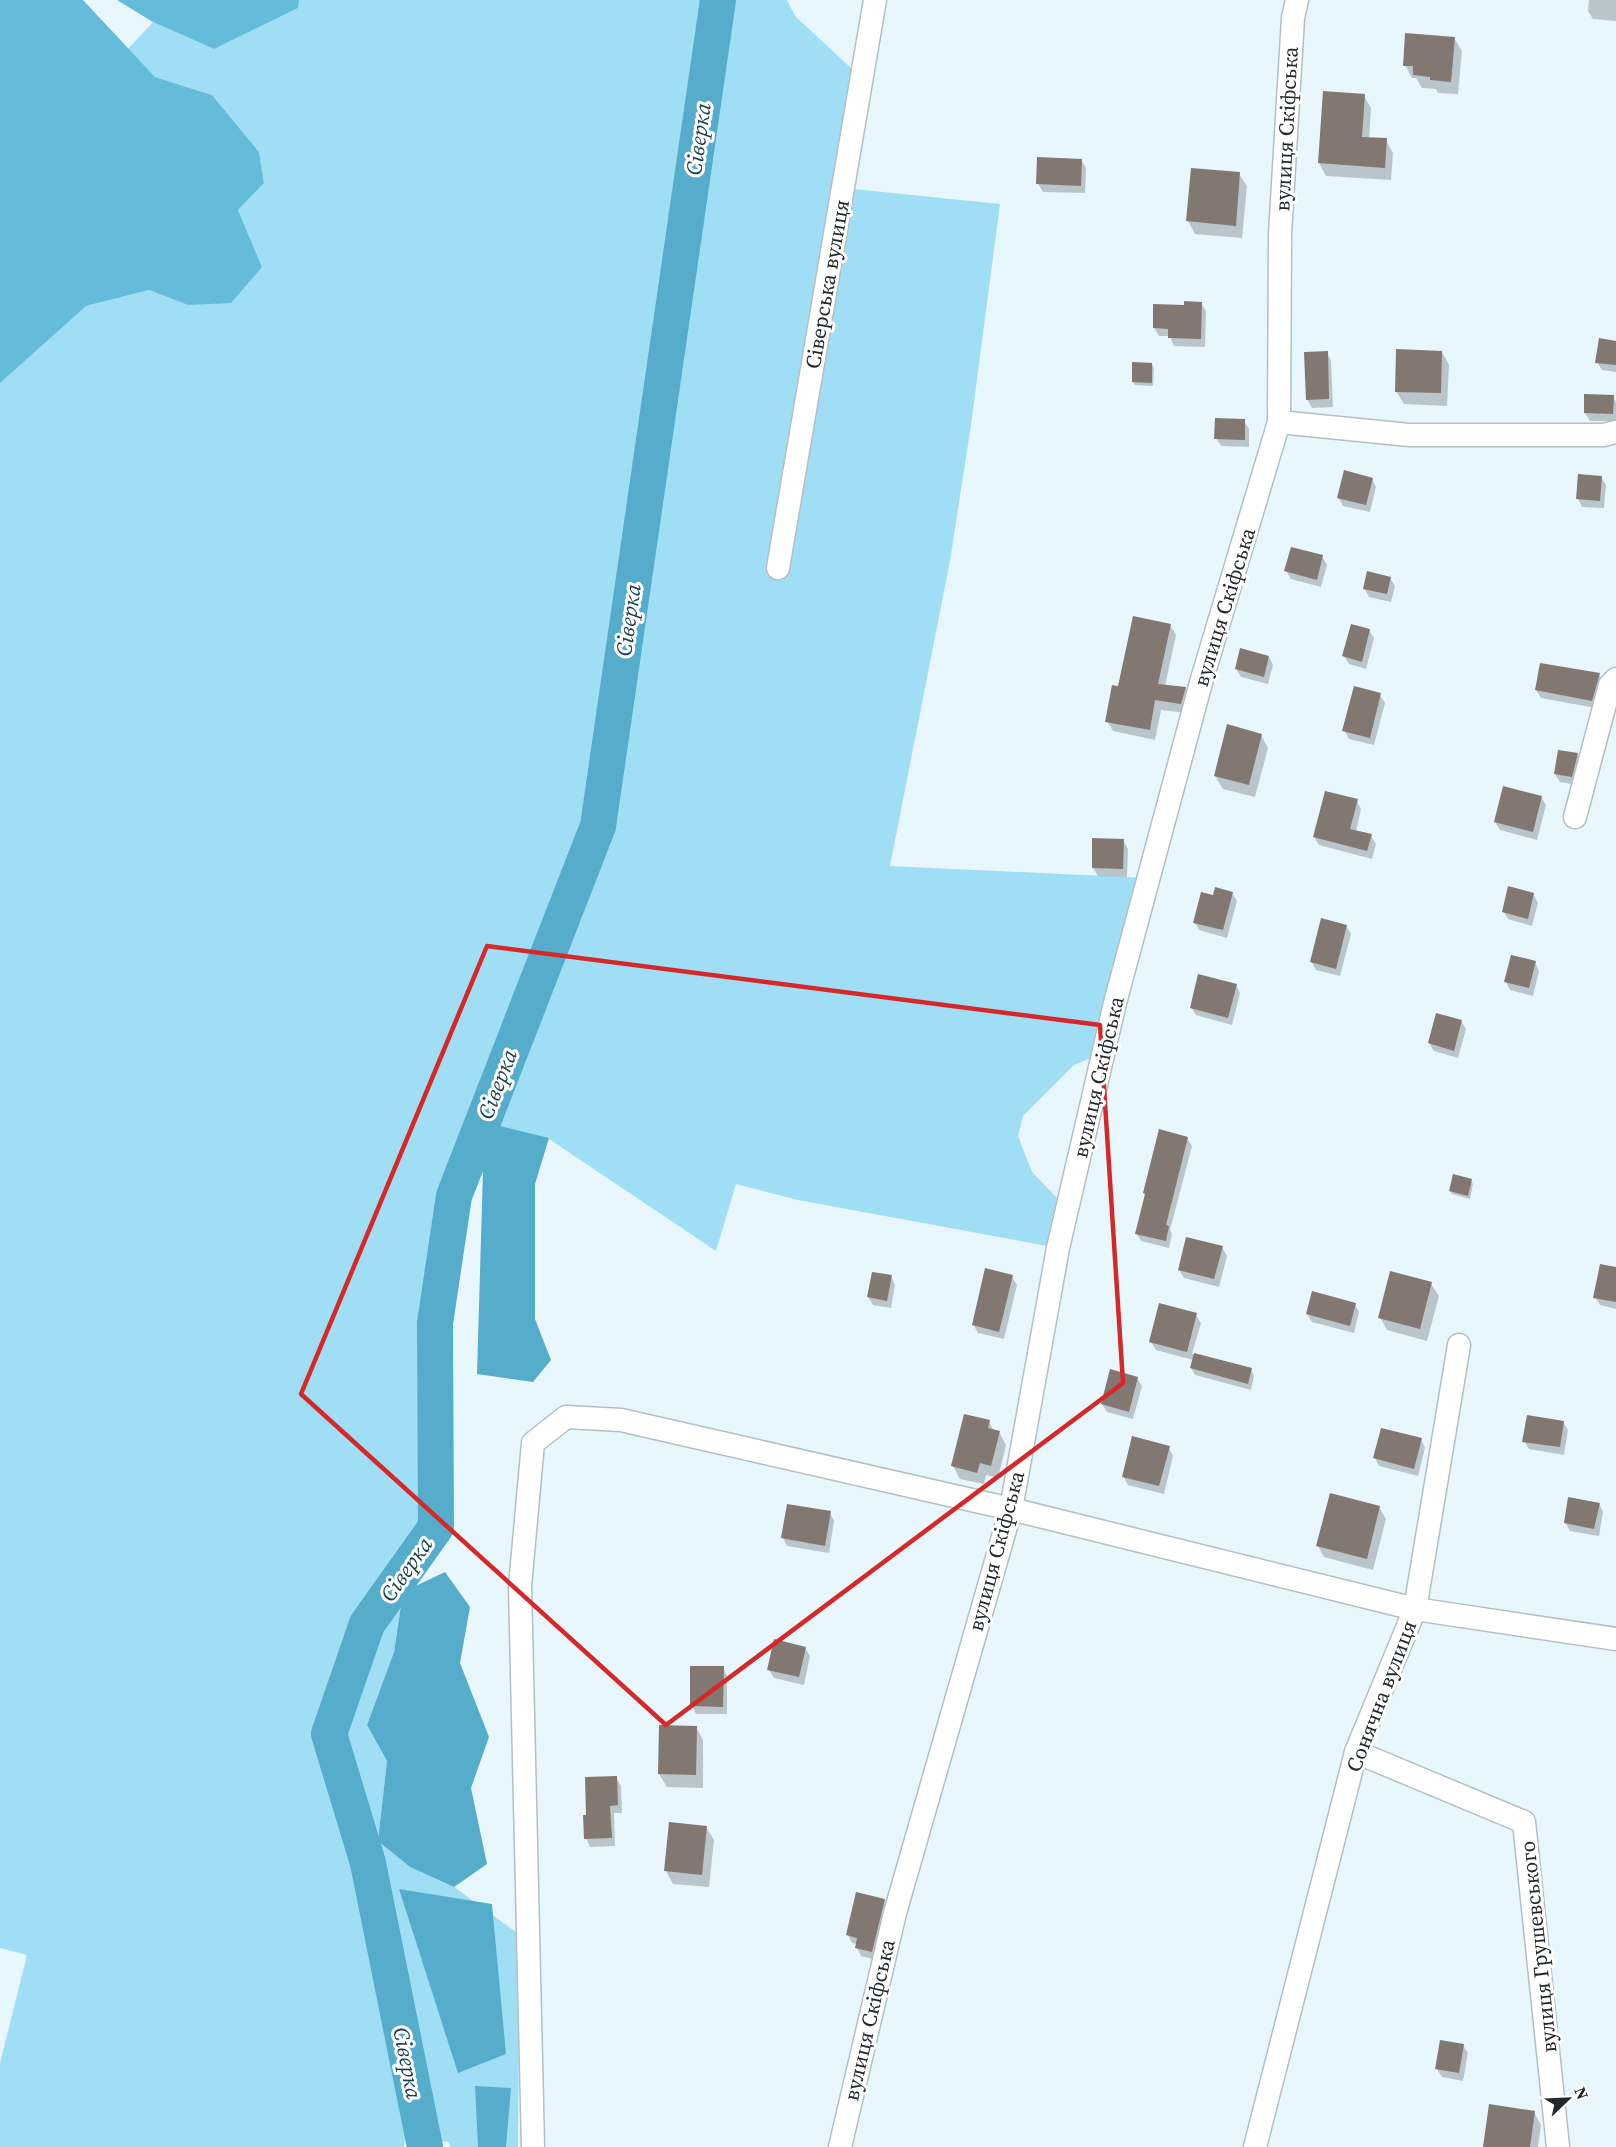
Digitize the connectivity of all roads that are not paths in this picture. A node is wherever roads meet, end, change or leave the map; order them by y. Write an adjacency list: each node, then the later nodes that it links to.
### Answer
1 (875, 0): 5 (street, Сіверська вулиця)
2 (1297, 0): 3 (street, вулиця Скіфська)
3 (1279, 422): 4 (street); 9 (street, вулиця Скіфська)
4 (1616, 432)
5 (778, 568)
6 (1616, 679): 7 (street)
7 (1575, 817)
8 (1459, 1346): 10 (street, Сонячна вулиця)
9 (1011, 1509): 10 (street); 13 (street); 14 (street, вулиця Скіфська)
10 (1415, 1609): 11 (street); 12 (street, Сонячна вулиця)
11 (1616, 1639)
12 (1356, 1752): 15 (street, Сонячна вулиця); 16 (street, вулиця Грушевського)
13 (533, 2147)
14 (840, 2147)
15 (1255, 2147)
16 (1558, 2147)

